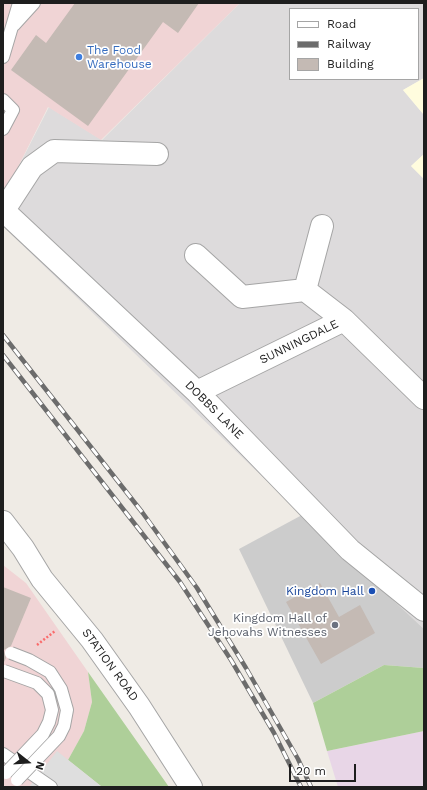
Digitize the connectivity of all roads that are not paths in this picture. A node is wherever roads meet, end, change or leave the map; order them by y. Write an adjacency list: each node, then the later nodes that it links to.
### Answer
1 (19, 3): 3 (lane)
2 (34, 3): 3 (lane)
3 (13, 26): 4 (lane)
4 (3, 57)
5 (3, 100): 6 (lane)
6 (3, 129)
7 (157, 154): 8 (street)
8 (3, 210): 13 (street, DOBBS LANE)
9 (322, 226): 11 (street)
10 (196, 254): 11 (street)
11 (304, 290): 12 (street)
12 (344, 320): 13 (street, SUNNINGDALE); 14 (street, SUNNINGDALE)
13 (197, 392): 18 (street, DOBBS LANE)
14 (424, 398)
15 (3, 522): 17 (street, STATION ROAD)
16 (3, 536): 17 (street, STATION ROAD)
17 (23, 548): 25 (street, STATION ROAD)
18 (424, 610)
19 (7, 652): 23 (lane, bridge)
20 (4, 671): 22 (lane, bridge)
21 (3, 754): 24 (lane)
22 (6, 773)
23 (17, 780)
24 (51, 787)
25 (191, 787)

